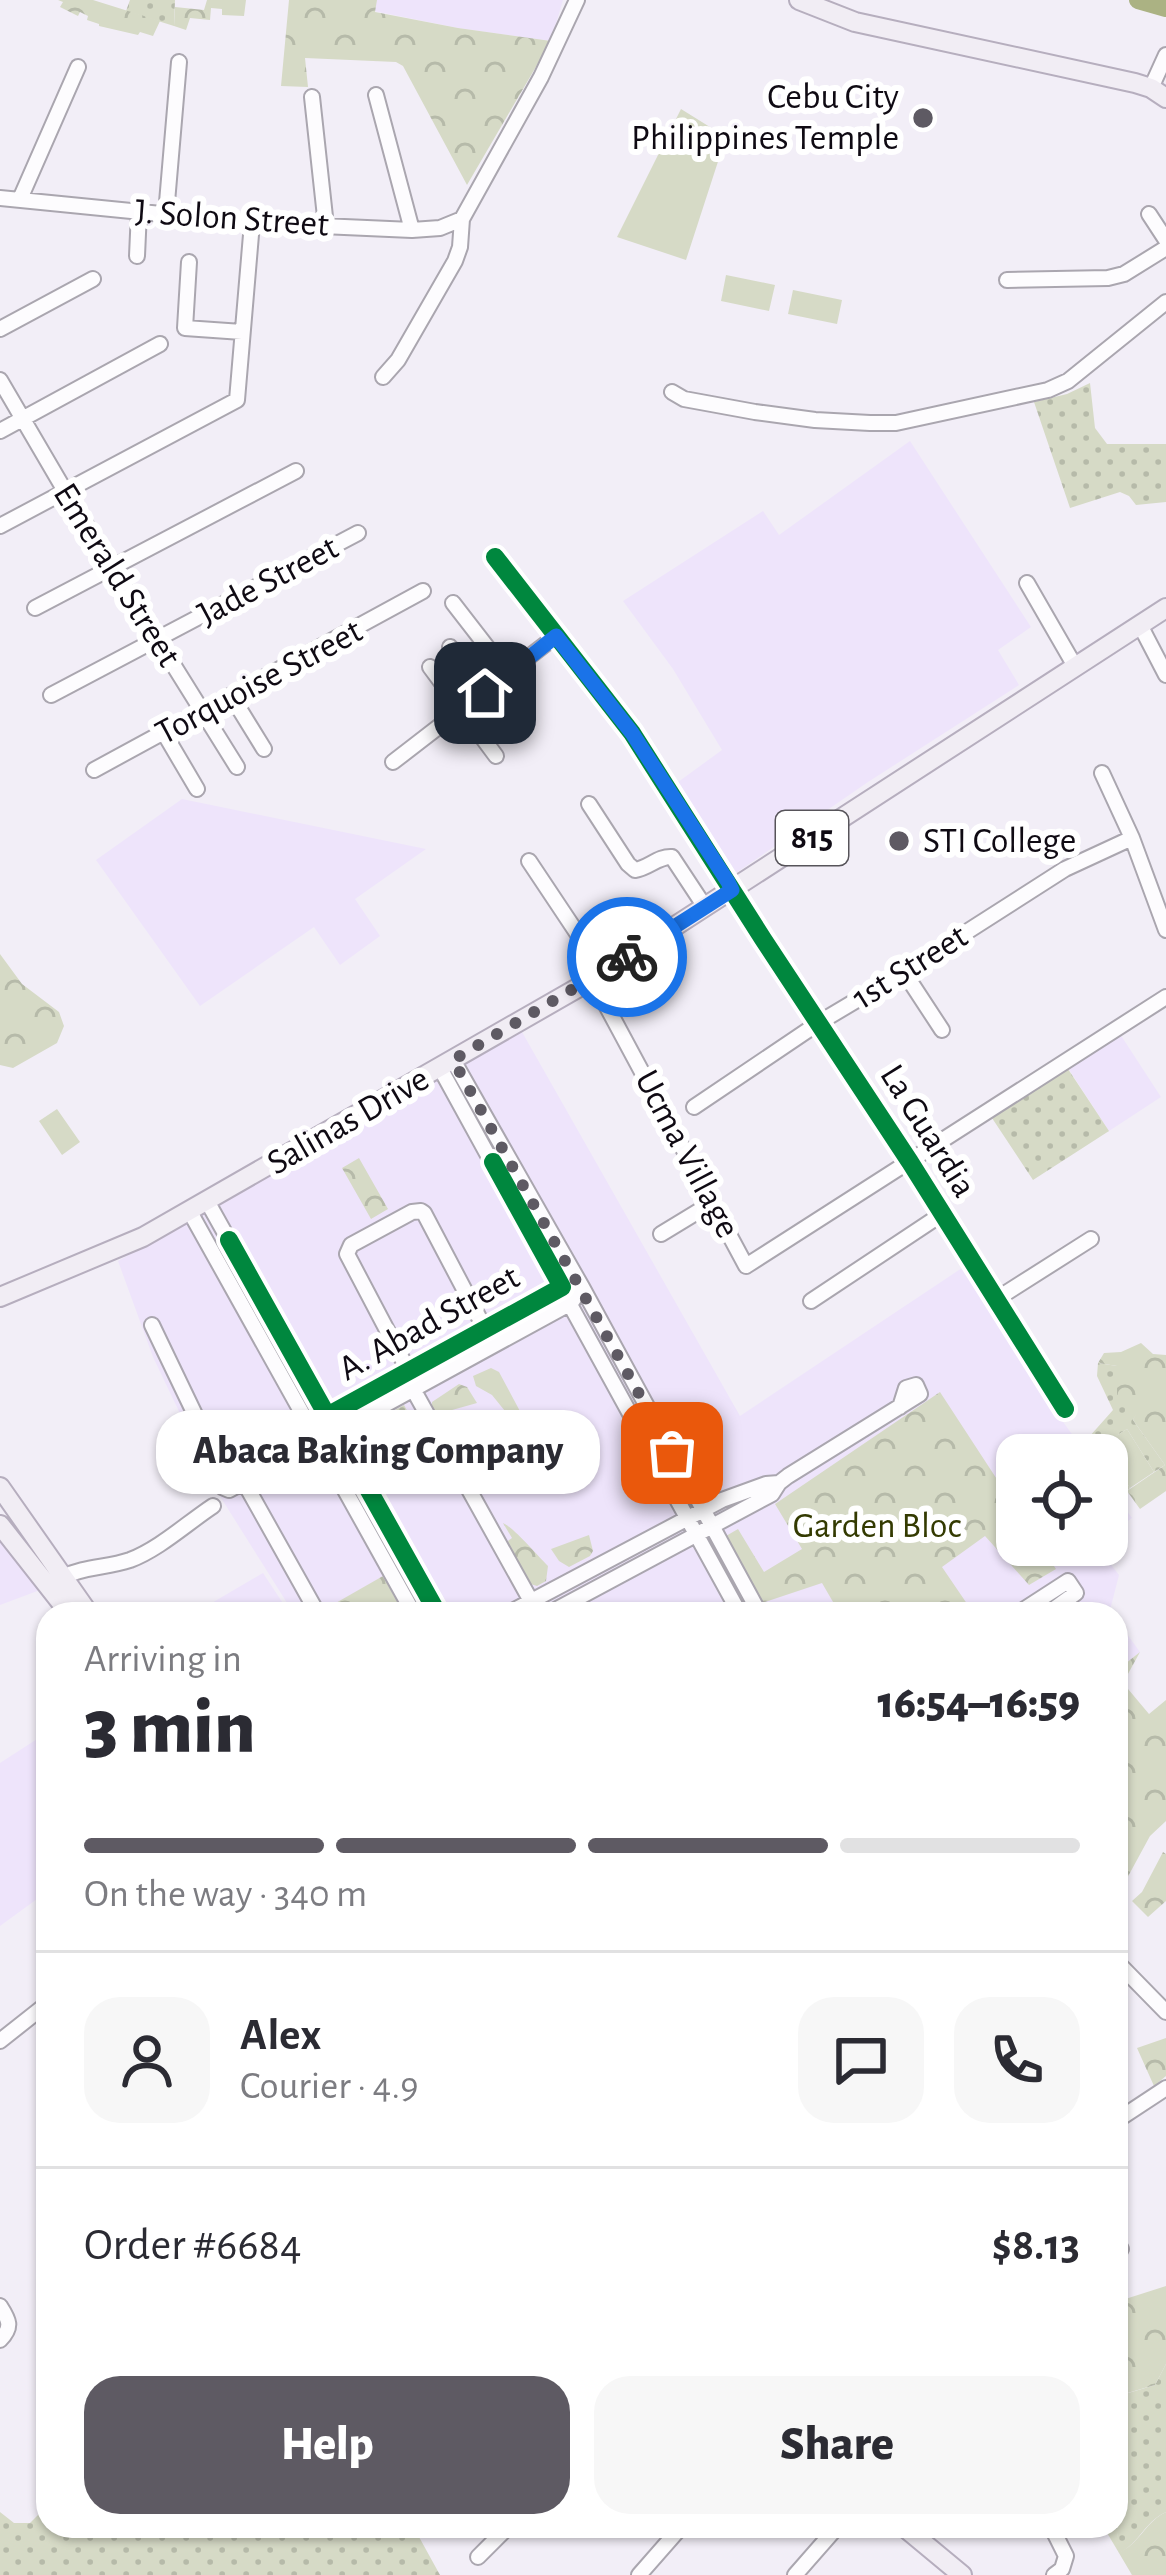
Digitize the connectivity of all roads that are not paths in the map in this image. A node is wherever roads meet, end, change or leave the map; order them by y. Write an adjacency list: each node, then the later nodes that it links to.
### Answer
1 (577, 0): 14 (street)
2 (799, 0): 6 (main road)
3 (1166, 55): 6 (street)
4 (179, 62): 12 (street)
5 (78, 68): 10 (street)
6 (1158, 93)
7 (376, 95): 17 (street)
8 (312, 97): 16 (street)
9 (0, 198): 10 (street, J. Solon Street)
10 (20, 199): 11 (street, J. Solon Street)
11 (139, 211): 12 (street, J. Solon Street); 19 (street)
12 (166, 214): 15 (street, J. Solon Street)
13 (1149, 214): 18 (street)
14 (462, 219): 17 (street, J. Solon Street); 27 (street)
15 (252, 223): 16 (street, J. Solon Street); 25 (street)
16 (326, 226): 17 (street, J. Solon Street)
17 (412, 230)
18 (1166, 244): 22 (street)
19 (137, 256)
20 (189, 262): 25 (street)
21 (93, 279): 24 (street)
22 (1006, 280)
23 (1166, 302): 29 (street)
24 (0, 329)
25 (242, 332): 33 (street)
26 (160, 344): 30 (street)
27 (383, 376)
28 (0, 380): 30 (street, Emerald Street)
29 (672, 392)
30 (23, 420): 31 (street); 33 (street, Emerald Street)
31 (0, 431)
32 (296, 471): 37 (street)
33 (65, 491): 34 (street); 37 (street, Emerald Street)
34 (0, 526)
35 (358, 533): 45 (street, Jade Street)
36 (495, 557): 44 (street, La Guardia)
37 (112, 566): 41 (street); 45 (street, Emerald Street)
38 (1027, 583): 48 (street)
39 (424, 591): 53 (street, Torquoise Street)
40 (454, 603): 49 (street)
41 (34, 608)
42 (1166, 608): 43 (main road, Salinas Drive / 815)
43 (1140, 625): 48 (main road, Salinas Drive / 815); 50 (street)
44 (556, 636): 49 (street); 67 (street, La Guardia)
45 (157, 639): 52 (street, Jade Street); 55 (street, Emerald Street)
46 (450, 647): 51 (street)
47 (430, 667): 54 (street)
48 (1076, 668): 67 (main road, Salinas Drive / 815)
49 (508, 674): 51 (street)
50 (1166, 675)
51 (485, 693): 54 (street)
52 (51, 695)
53 (232, 697): 55 (street, Torquoise Street); 57 (street)
54 (463, 711): 58 (street); 59 (street)
55 (202, 713): 56 (street, Torquoise Street); 60 (street, Emerald Street)
56 (164, 733): 61 (street, Torquoise Street); 63 (street)
57 (264, 749)
58 (496, 756)
59 (393, 762)
60 (237, 767)
61 (94, 770)
62 (1102, 773): 65 (street)
63 (197, 789)
64 (589, 804): 68 (street)
65 (1132, 838): 69 (street); 70 (street, 1st Street)
66 (530, 861): 71 (street, Ucma Village)
67 (732, 890): 68 (main road, Salinas Drive / 815); 73 (street, La Guardia)
68 (705, 907): 71 (main road, Salinas Drive / 815)
69 (1166, 930)
70 (904, 972): 73 (street, 1st Street); 74 (street)
71 (598, 975): 75 (main road, Salinas Drive / 815); 78 (street, Ucma Village)
72 (1166, 997): 77 (street)
73 (820, 1022): 76 (street, 1st Street); 77 (street, La Guardia)
74 (942, 1030)
75 (446, 1064): 79 (main road, Salinas Drive / 815); 83 (street); 84 (street)
76 (694, 1107)
77 (910, 1162): 78 (street, Ucma Village); 80 (street, La Guardia)
78 (712, 1203): 81 (street)
79 (199, 1207): 85 (main road, Salinas Drive / 815); 95 (street); 96 (street)
80 (942, 1214): 86 (street, La Guardia); 87 (street)
81 (661, 1234)
82 (1091, 1239): 86 (street)
83 (562, 1287): 84 (street, A. Abad Street); 88 (street); 90 (street, A. Abad Street)
84 (582, 1287): 88 (street, A. Abad Street); 105 (street)
85 (0, 1297)
86 (995, 1300): 94 (street, La Guardia)
87 (811, 1301)
88 (571, 1303): 92 (street, A. Abad Street); 106 (street)
89 (152, 1325): 99 (street)
90 (485, 1329): 91 (street, A. Abad Street); 91 (street)
91 (408, 1370): 95 (street, A. Abad Street)
92 (413, 1389): 97 (street, A. Abad Street); 111 (street)
93 (900, 1407): 101 (street)
94 (1065, 1409)
95 (327, 1416): 96 (street, A. Abad Street); 97 (street)
96 (310, 1426): 98 (street); 99 (street, A. Abad Street)
97 (336, 1431): 98 (street, A. Abad Street); 117 (street)
98 (318, 1441): 100 (street, A. Abad Street); 116 (street)
99 (223, 1473): 100 (street)
100 (244, 1482): 115 (street)
101 (778, 1483): 105 (street); 108 (street)
102 (0, 1487): 110 (main road)
103 (0, 1504): 113 (main road)
104 (213, 1506): 110 (street)
105 (703, 1510): 106 (street); 108 (street)
106 (686, 1518): 109 (street); 111 (street)
107 (0, 1525): 112 (main road)
108 (712, 1525): 109 (street); 120 (street)
109 (696, 1534): 118 (street); 119 (street)
110 (64, 1577): 114 (main road)
111 (530, 1601)
112 (65, 1602)
113 (67, 1602)
114 (80, 1602)
115 (311, 1602)
116 (407, 1602)
117 (431, 1602)
118 (570, 1602)
119 (733, 1602)
120 (754, 1602)
121 (1128, 1973): 123 (street)
122 (36, 2012): 124 (street)
123 (1166, 2012)
124 (0, 2041)
125 (1166, 2088): 126 (street)
126 (1128, 2113)
127 (0, 2306): 128 (street)
128 (0, 2340)
129 (497, 2538): 134 (street)
130 (671, 2538): 135 (street)
131 (827, 2538): 136 (street)
132 (917, 2538): 137 (main road)
133 (1057, 2538): 138 (street)
134 (478, 2557)
135 (638, 2575)
136 (795, 2575)
137 (962, 2575)
138 (1054, 2575)

